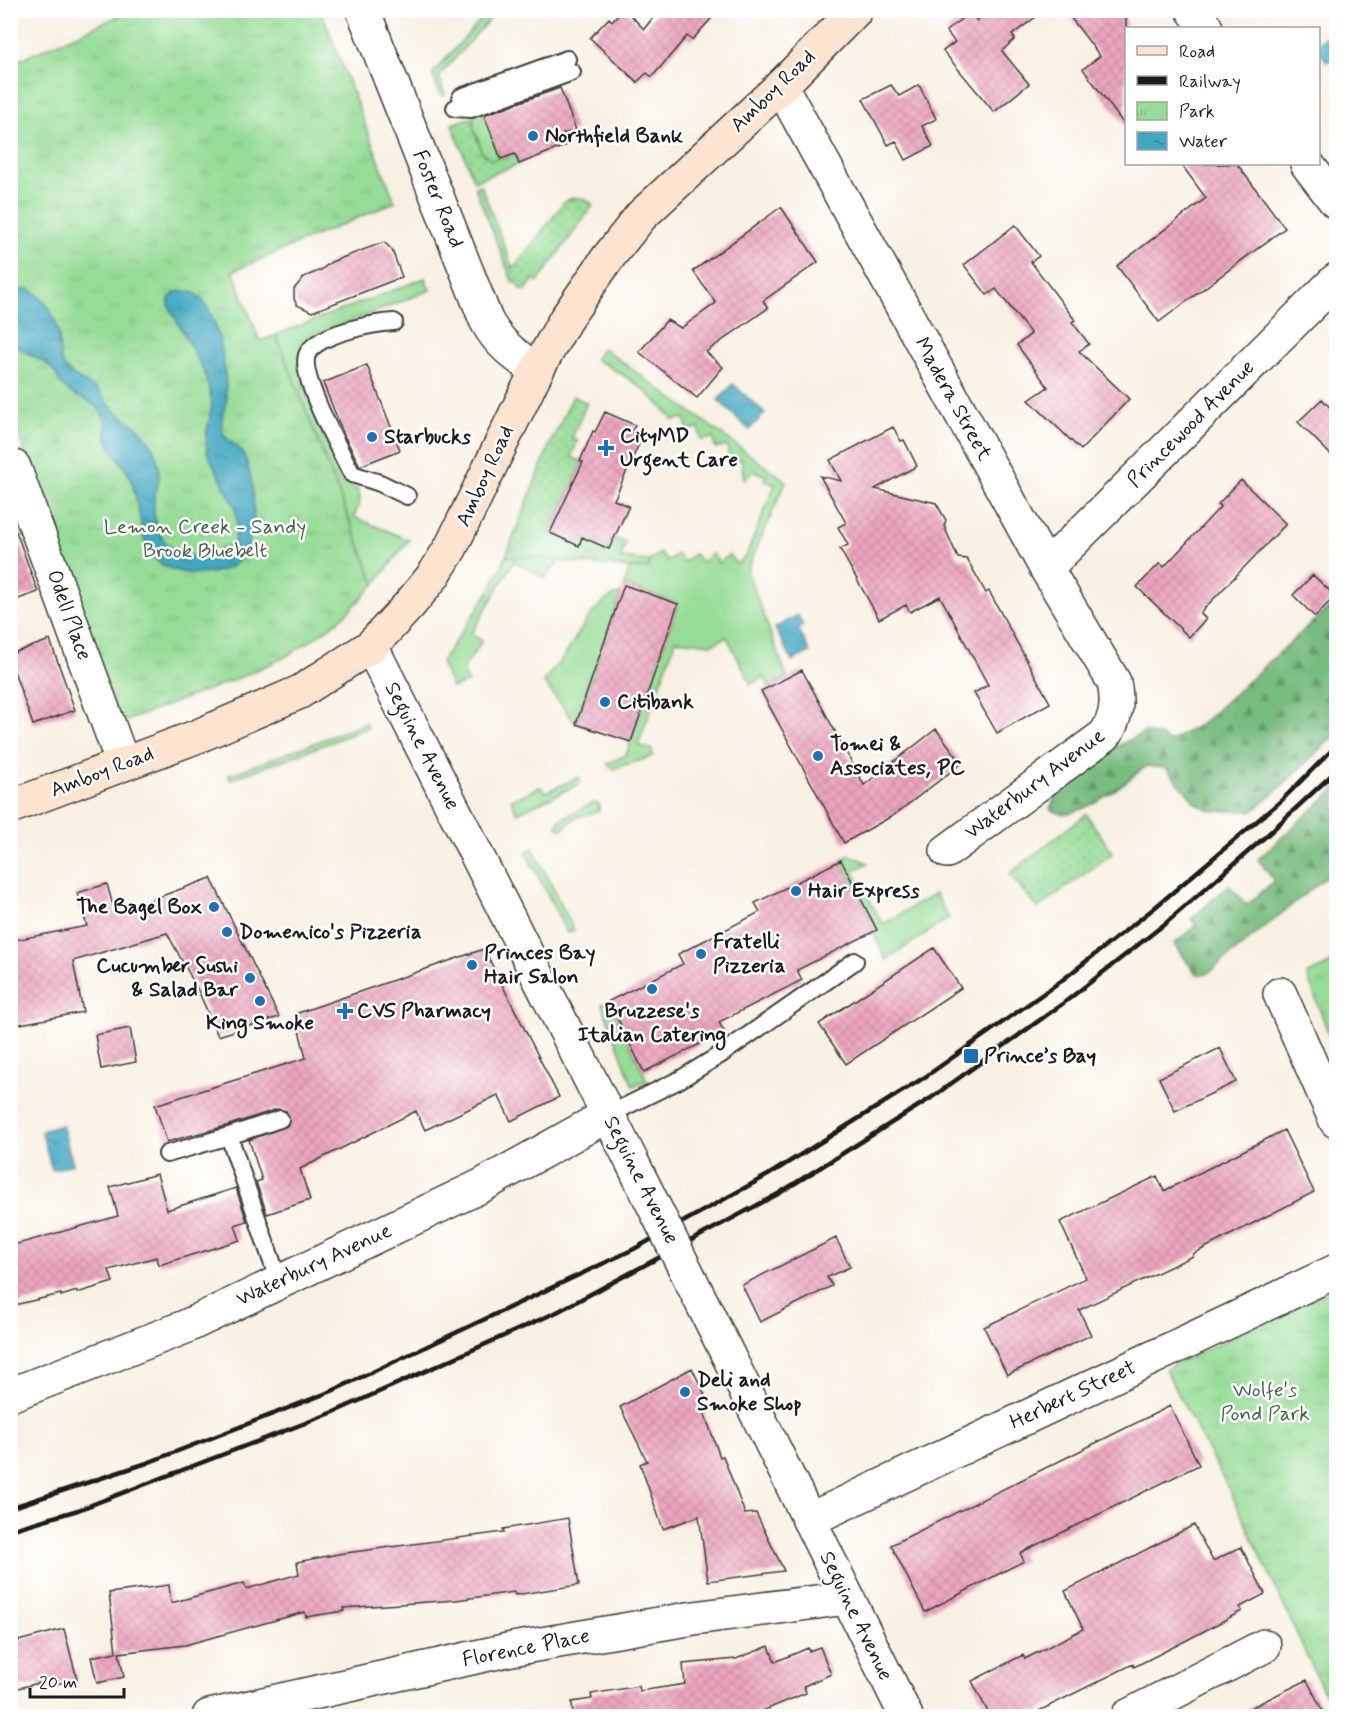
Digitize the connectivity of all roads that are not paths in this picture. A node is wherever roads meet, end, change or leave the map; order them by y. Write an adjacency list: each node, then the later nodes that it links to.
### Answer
1 (363, 10): 12 (street, Foster Road)
2 (856, 10): 6 (main road, Amboy Road)
3 (1192, 10): 4 (street)
4 (1205, 27)
5 (569, 65): 7 (lane)
6 (781, 86): 12 (main road, Amboy Road); 15 (street, Madera Street)
7 (458, 102)
8 (1308, 165): 9 (street)
9 (1336, 202)
10 (1336, 280): 15 (street, Princewood Avenue)
11 (394, 322): 14 (lane)
12 (537, 370): 16 (main road, Amboy Road)
13 (14, 466): 18 (street, Odell Place)
14 (407, 496)
15 (1046, 568): 17 (street, Madera Street)
16 (371, 646): 18 (main road, Amboy Road); 23 (street, Seguine Avenue)
17 (1116, 712): 20 (street, Waterbury Avenue)
18 (123, 765): 19 (main road, Amboy Road)
19 (10, 807)
20 (947, 850)
21 (855, 961): 23 (lane)
22 (1280, 994): 25 (street)
23 (608, 1115): 29 (street, Waterbury Avenue); 31 (street, Seguine Avenue, bridge)
24 (280, 1119): 26 (lane)
25 (1336, 1121)
26 (229, 1136): 27 (lane); 29 (lane)
27 (168, 1154)
28 (1336, 1270): 31 (street, Herbert Street)
29 (279, 1282): 30 (street, Waterbury Avenue)
30 (10, 1395)
31 (809, 1520): 32 (street, Seguine Avenue)
32 (847, 1598): 34 (street, Florence Place); 36 (street, Seguine Avenue)
33 (1264, 1646): 37 (street)
34 (278, 1708): 35 (street, Florence Place)
35 (209, 1716)
36 (906, 1716)
37 (1128, 1716)

